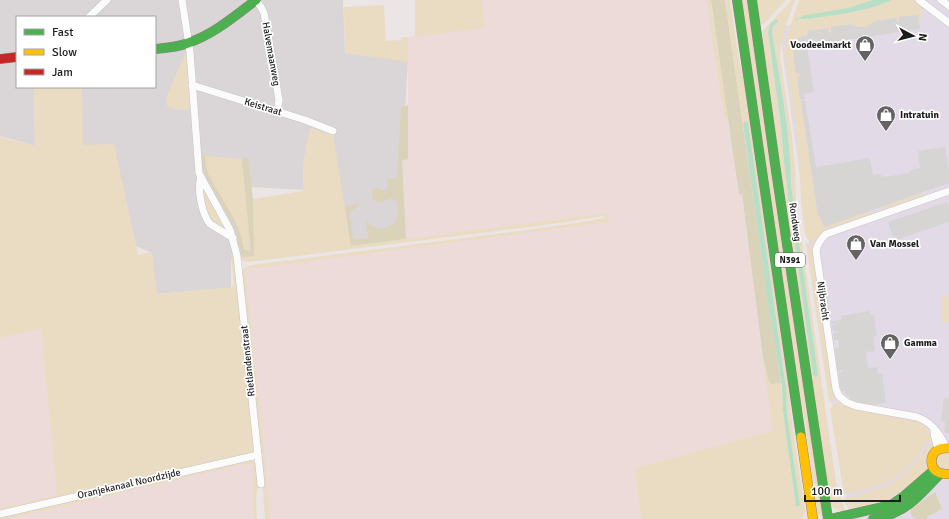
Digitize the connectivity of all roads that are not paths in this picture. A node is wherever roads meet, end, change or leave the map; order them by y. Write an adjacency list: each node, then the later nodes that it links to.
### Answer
1 (107, 0): 9 (street)
2 (182, 0): 11 (street, Rietlandenstraat)
3 (256, 0): 11 (main road); 16 (street, Halvemaanweg)
4 (737, 0): 27 (main road, N391)
5 (752, 0): 28 (main road, Rondweg / N391)
6 (919, 0): 10 (street)
7 (941, 0): 8 (street)
8 (949, 6)
9 (90, 16)
10 (949, 23)
11 (188, 43): 12 (main road); 15 (street, Rietlandenstraat)
12 (156, 49)
13 (16, 57): 14 (main road)
14 (0, 59)
15 (192, 85): 16 (street, Keistraat); 18 (street, Rietlandenstraat)
16 (277, 111): 17 (street, Keistraat)
17 (333, 131)
18 (201, 177): 20 (street, Rietlandenstraat); 20 (street, Rietlandenstraat)
19 (949, 191): 21 (street, Nijbracht)
20 (233, 238): 22 (street, Rietlandenstraat)
21 (944, 448): 23 (main road)
22 (258, 455): 24 (street, Rietlandenstraat); 26 (street, Oranjekanaal Noordzijde)
23 (941, 473): 25 (main road)
24 (261, 484)
25 (894, 513): 28 (main road); 29 (main road)
26 (0, 514)
27 (813, 519)
28 (829, 519)
29 (873, 519)

